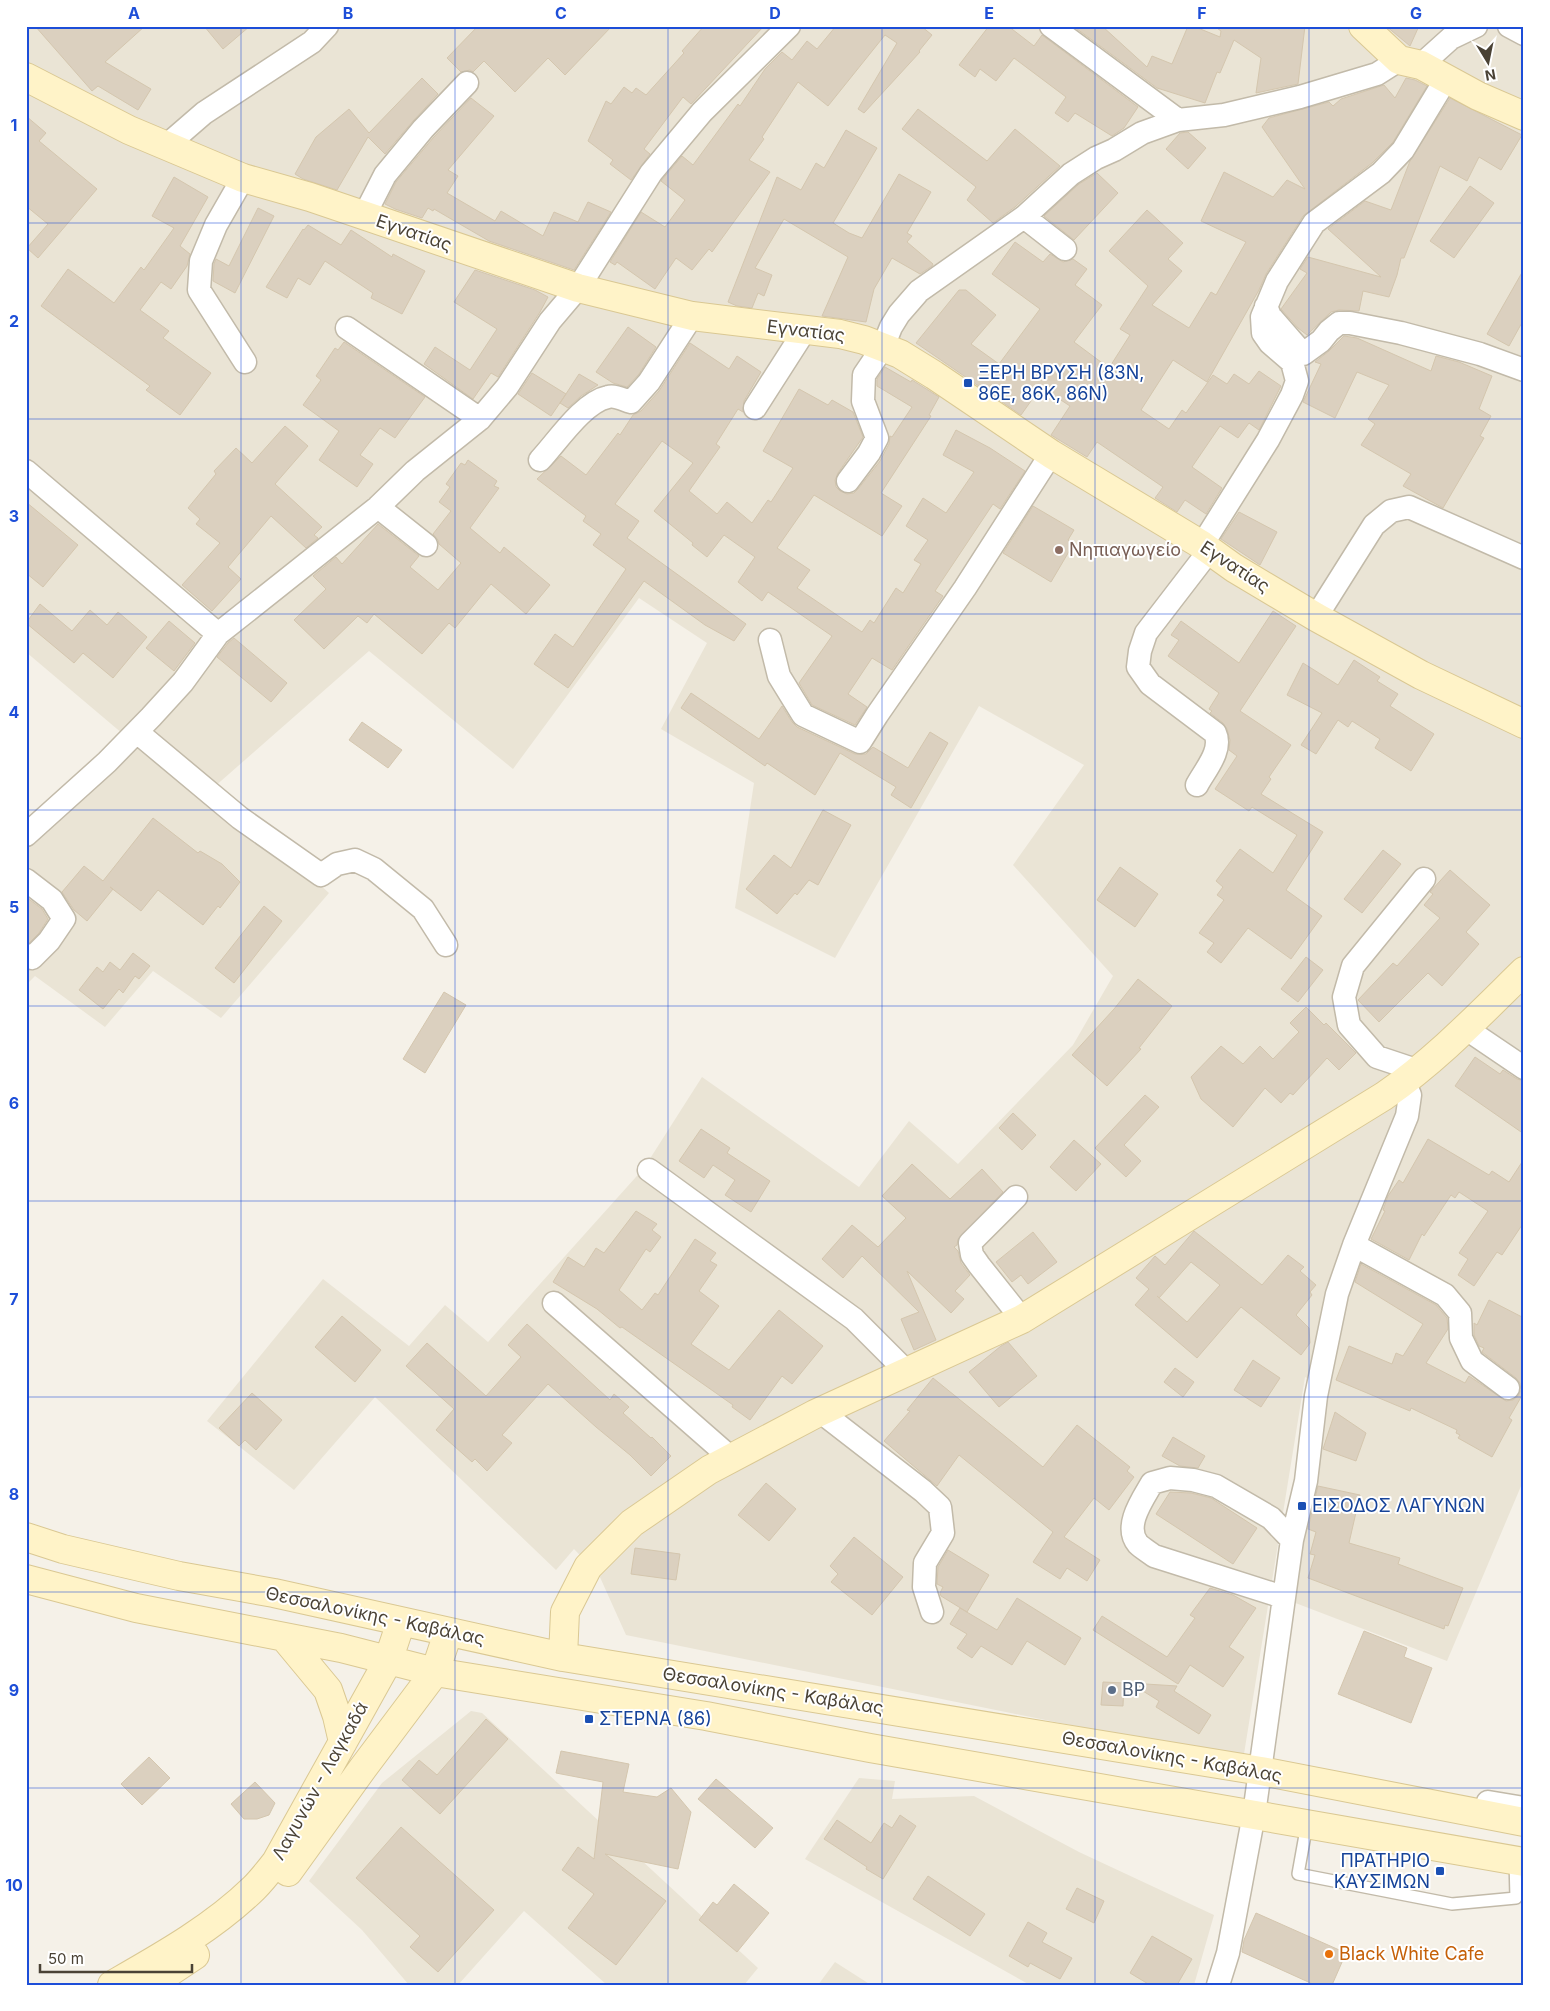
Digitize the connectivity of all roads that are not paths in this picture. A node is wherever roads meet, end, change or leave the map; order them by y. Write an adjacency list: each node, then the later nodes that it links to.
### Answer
1 (327, 26): 14 (street)
2 (790, 26): 19 (street)
3 (1052, 26): 13 (street)
4 (1363, 26): 8 (main road)
5 (1476, 26): 8 (street)
6 (1509, 26): 7 (street)
7 (1524, 34)
8 (1410, 63): 10 (main road); 13 (street)
9 (26, 78): 14 (main road, Εγνατίας)
10 (1446, 79): 12 (main road); 24 (street)
11 (468, 83): 16 (street)
12 (1524, 116)
13 (1178, 120): 17 (street)
14 (167, 144): 15 (main road, Εγνατίας)
15 (243, 178): 16 (main road, Εγνατίας); 25 (street)
16 (364, 216): 19 (main road, Εγνατίας)
17 (1024, 217): 18 (street); 23 (street)
18 (1065, 249)
19 (578, 288): 20 (main road, Εγνατίας); 28 (street)
20 (692, 316): 22 (main road, Εγνατίας); 30 (street)
21 (347, 328): 28 (street)
22 (805, 330): 23 (main road, Εγνατίας); 27 (street)
23 (882, 347): 29 (main road, Εγνατίας); 32 (street)
24 (1297, 358): 26 (street); 35 (street)
25 (245, 362)
26 (1524, 370)
27 (755, 408)
28 (480, 418): 33 (street)
29 (1051, 454): 35 (main road, Εγνατίας); 39 (street)
30 (540, 460)
31 (26, 471): 38 (street)
32 (848, 481)
33 (378, 507): 34 (street); 38 (street)
34 (426, 545)
35 (1205, 548): 37 (main road, Εγνατίας); 42 (street)
36 (1524, 558): 37 (street)
37 (1316, 617): 40 (main road, Εγνατίας)
38 (218, 634): 41 (street)
39 (770, 640)
40 (1524, 724)
41 (136, 732): 43 (street); 46 (street)
42 (1197, 785)
43 (26, 834)
44 (1424, 878): 51 (street)
45 (26, 880): 47 (street)
46 (446, 945)
47 (26, 955)
48 (1524, 971): 49 (main road)
49 (1465, 1028): 50 (street); 51 (main road)
50 (1524, 1068)
51 (1412, 1076): 54 (street); 56 (main road)
52 (650, 1170): 57 (street)
53 (1016, 1196): 56 (street)
54 (1354, 1245): 58 (street); 62 (street)
55 (554, 1303): 60 (street)
56 (1022, 1319): 57 (main road)
57 (907, 1372): 59 (main road)
58 (1508, 1388)
59 (821, 1412): 60 (main road); 65 (street)
60 (731, 1458): 69 (main road)
61 (26, 1537): 66 (main road, Θεσσαλονίκης - Καβάλας)
62 (1292, 1540): 64 (street); 64 (street)
63 (26, 1580): 68 (main road, Θεσσαλονίκης - Καβάλας)
64 (1283, 1597): 73 (street)
65 (932, 1612)
66 (401, 1622): 67 (main road, Θεσσαλονίκης - Καβάλας); 70 (main road, Λαγυνών - Λαγκαδά)
67 (448, 1633): 69 (main road, Θεσσαλονίκης - Καβάλας); 71 (main road, Λαγυνών - Λαγκαδά)
68 (284, 1637): 70 (main road, Θεσσαλονίκης - Καβάλας); 72 (main road)
69 (563, 1657): 73 (main road, Θεσσαλονίκης - Καβάλας)
70 (388, 1661): 71 (main road, Θεσσαλονίκης - Καβάλας); 72 (main road, Λαγυνών - Λαγκαδά)
71 (435, 1672): 75 (main road, Θεσσαλονίκης - Καβάλας); 81 (main road, Λαγυνών - Λαγκαδά)
72 (343, 1742): 80 (main road, Λαγυνών - Λαγκαδά)
73 (1262, 1765): 74 (street); 75 (street); 76 (main road, Θεσσαλονίκης - Καβάλας)
74 (1524, 1808)
75 (1254, 1814): 77 (main road, Θεσσαλονίκης - Καβάλας); 82 (street)
76 (1524, 1822)
77 (1306, 1824): 78 (main road, Θεσσαλονίκης - Καβάλας); 79 (lane)
78 (1519, 1861): 79 (lane)
79 (1520, 1900)
80 (112, 1985)
81 (150, 1985)
82 (1218, 1985)

